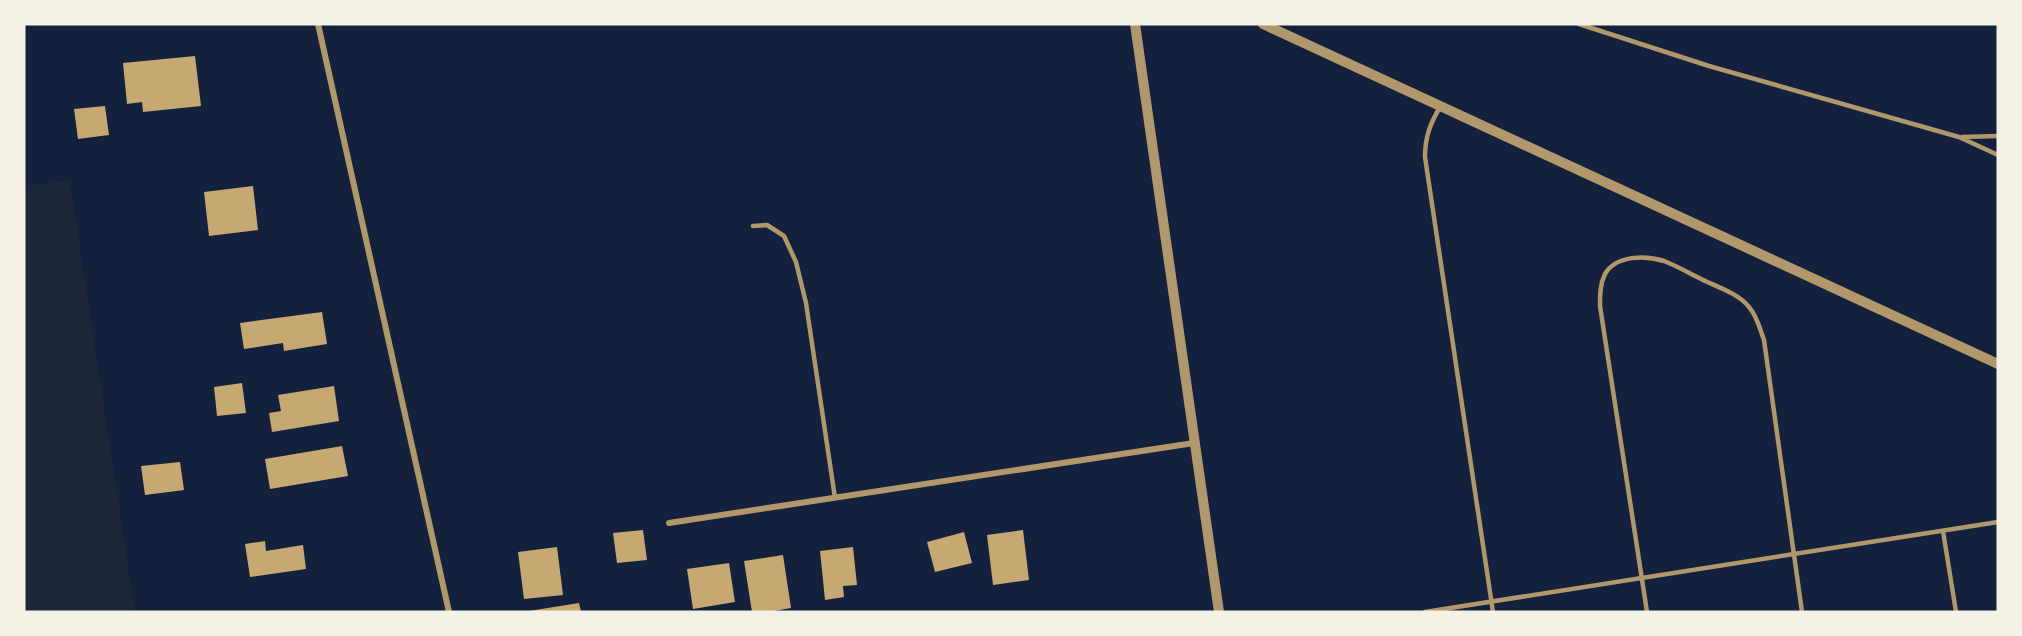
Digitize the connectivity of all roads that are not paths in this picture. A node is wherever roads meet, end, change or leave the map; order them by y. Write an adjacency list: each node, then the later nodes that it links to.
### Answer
1 (318, 24): 19 (street)
2 (1135, 24): 11 (street)
3 (1263, 24): 5 (street)
4 (1579, 24): 7 (lane)
5 (1441, 106): 10 (street); 18 (lane)
6 (1998, 136): 7 (lane)
7 (1959, 138): 8 (lane)
8 (1998, 155)
9 (753, 226): 12 (lane)
10 (1998, 364)
11 (1194, 443): 12 (street); 20 (street)
12 (835, 498): 14 (street)
13 (1998, 522): 15 (lane)
14 (669, 523)
15 (1943, 531): 16 (lane); 25 (lane)
16 (1794, 554): 17 (lane); 17 (lane); 24 (lane)
17 (1642, 578): 18 (lane); 23 (lane)
18 (1491, 602): 21 (lane); 22 (lane)
19 (449, 612)
20 (1218, 612)
21 (1425, 612)
22 (1492, 612)
23 (1647, 612)
24 (1802, 612)
25 (1956, 612)

